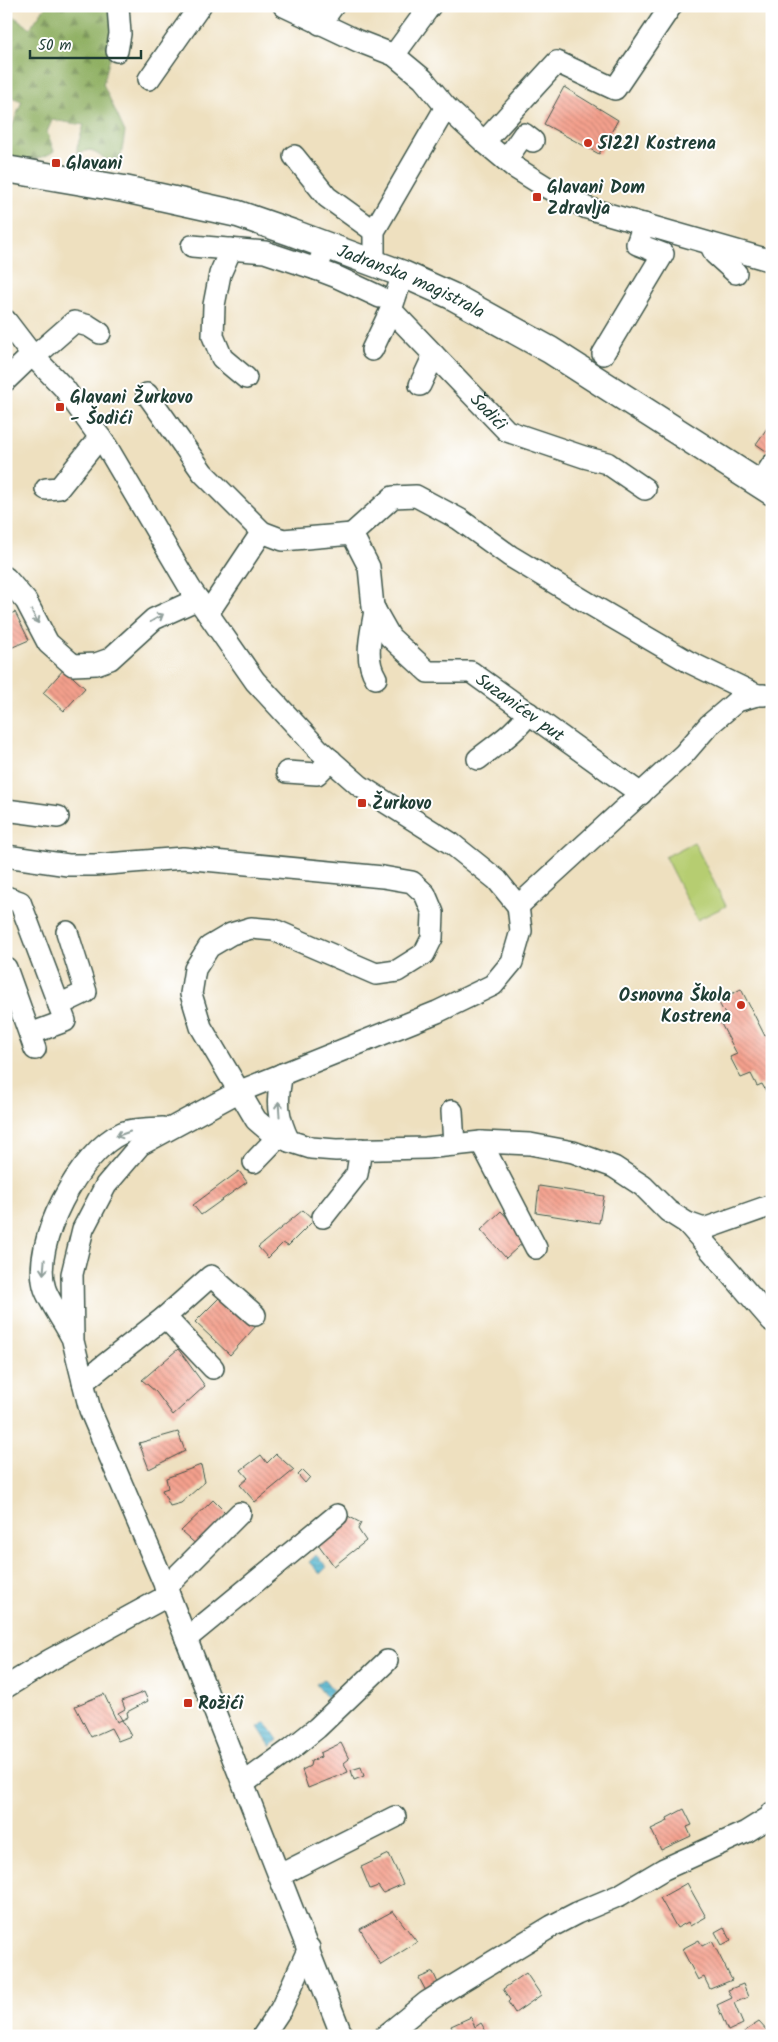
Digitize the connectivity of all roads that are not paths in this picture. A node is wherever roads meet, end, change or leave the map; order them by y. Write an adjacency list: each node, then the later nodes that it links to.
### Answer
1 (118, 6): 8 (street)
2 (200, 6): 10 (street)
3 (284, 6): 7 (street)
4 (333, 6): 7 (street)
5 (430, 6): 9 (street)
6 (671, 6): 13 (street)
7 (320, 24): 9 (street)
8 (116, 51)
9 (394, 55): 11 (street)
10 (149, 79)
11 (446, 107): 13 (street); 18 (street)
12 (533, 140): 15 (street)
13 (484, 142): 15 (street)
14 (294, 156): 18 (street)
15 (506, 160): 17 (street)
16 (8, 170): 20 (main road, Jadranska magistrala)
17 (644, 224): 19 (street); 33 (street)
18 (374, 231): 24 (street)
19 (710, 244): 23 (street); 26 (street)
20 (327, 245): 24 (main road, Jadranska magistrala); 25 (street)
21 (192, 246): 22 (street)
22 (231, 249): 25 (street); 35 (street)
23 (770, 258)
24 (374, 262): 27 (main road, Jadranska magistrala)
25 (316, 269): 28 (street)
26 (736, 273)
27 (403, 274): 28 (street); 40 (main road, Jadranska magistrala)
28 (385, 304): 31 (street); 32 (street, Šodići)
29 (6, 321): 34 (street)
30 (100, 333): 34 (street)
31 (372, 350)
32 (434, 354): 37 (street); 42 (street, Šodići)
33 (602, 354)
34 (33, 356): 36 (street); 39 (street)
35 (246, 378)
36 (6, 380)
37 (420, 385)
38 (147, 394): 43 (street)
39 (100, 436): 41 (street); 46 (street)
40 (768, 480)
41 (46, 489)
42 (645, 489)
43 (262, 532): 44 (street); 46 (street)
44 (352, 534): 47 (street, Suzanićev put); 49 (street)
45 (7, 579): 46 (street, one-way to 46)
46 (203, 606): 52 (street)
47 (376, 610): 48 (street); 50 (street, Suzanićev put)
48 (376, 678)
49 (765, 695): 54 (street)
50 (529, 713): 51 (street); 54 (street, Suzanićev put)
51 (478, 759)
52 (331, 760): 53 (street); 59 (street)
53 (287, 772)
54 (641, 794): 59 (street)
55 (6, 810): 56 (street)
56 (58, 817)
57 (6, 856): 65 (street)
58 (6, 896): 62 (street)
59 (518, 906): 64 (street)
60 (67, 932): 62 (street)
61 (6, 968): 63 (street)
62 (59, 1005): 63 (street)
63 (13, 1010)
64 (282, 1074): 65 (street); 68 (street, one-way to 64)
65 (238, 1092): 67 (street); 68 (street)
66 (452, 1111): 70 (street)
67 (171, 1127): 80 (street); 80 (street, one-way to 80)
68 (284, 1139): 71 (street); 72 (street)
69 (482, 1142): 70 (street); 75 (street); 76 (street)
70 (454, 1145): 71 (street)
71 (361, 1149): 74 (street)
72 (254, 1162)
73 (772, 1205): 75 (street)
74 (323, 1217)
75 (687, 1223): 79 (street)
76 (536, 1248)
77 (255, 1315): 78 (street)
78 (165, 1317): 81 (street); 82 (street)
79 (772, 1321)
80 (73, 1341): 82 (street)
81 (213, 1368)
82 (83, 1382): 85 (street)
83 (240, 1513): 85 (street)
84 (337, 1516): 86 (street)
85 (167, 1592): 86 (street); 88 (street)
86 (186, 1639): 89 (street)
87 (387, 1661): 89 (street)
88 (6, 1688)
89 (244, 1783): 92 (street)
90 (772, 1813): 96 (street)
91 (394, 1817): 92 (street)
92 (280, 1875): 93 (street)
93 (309, 1948): 94 (street); 95 (street)
94 (263, 2036)
95 (342, 2036)
96 (385, 2036)

